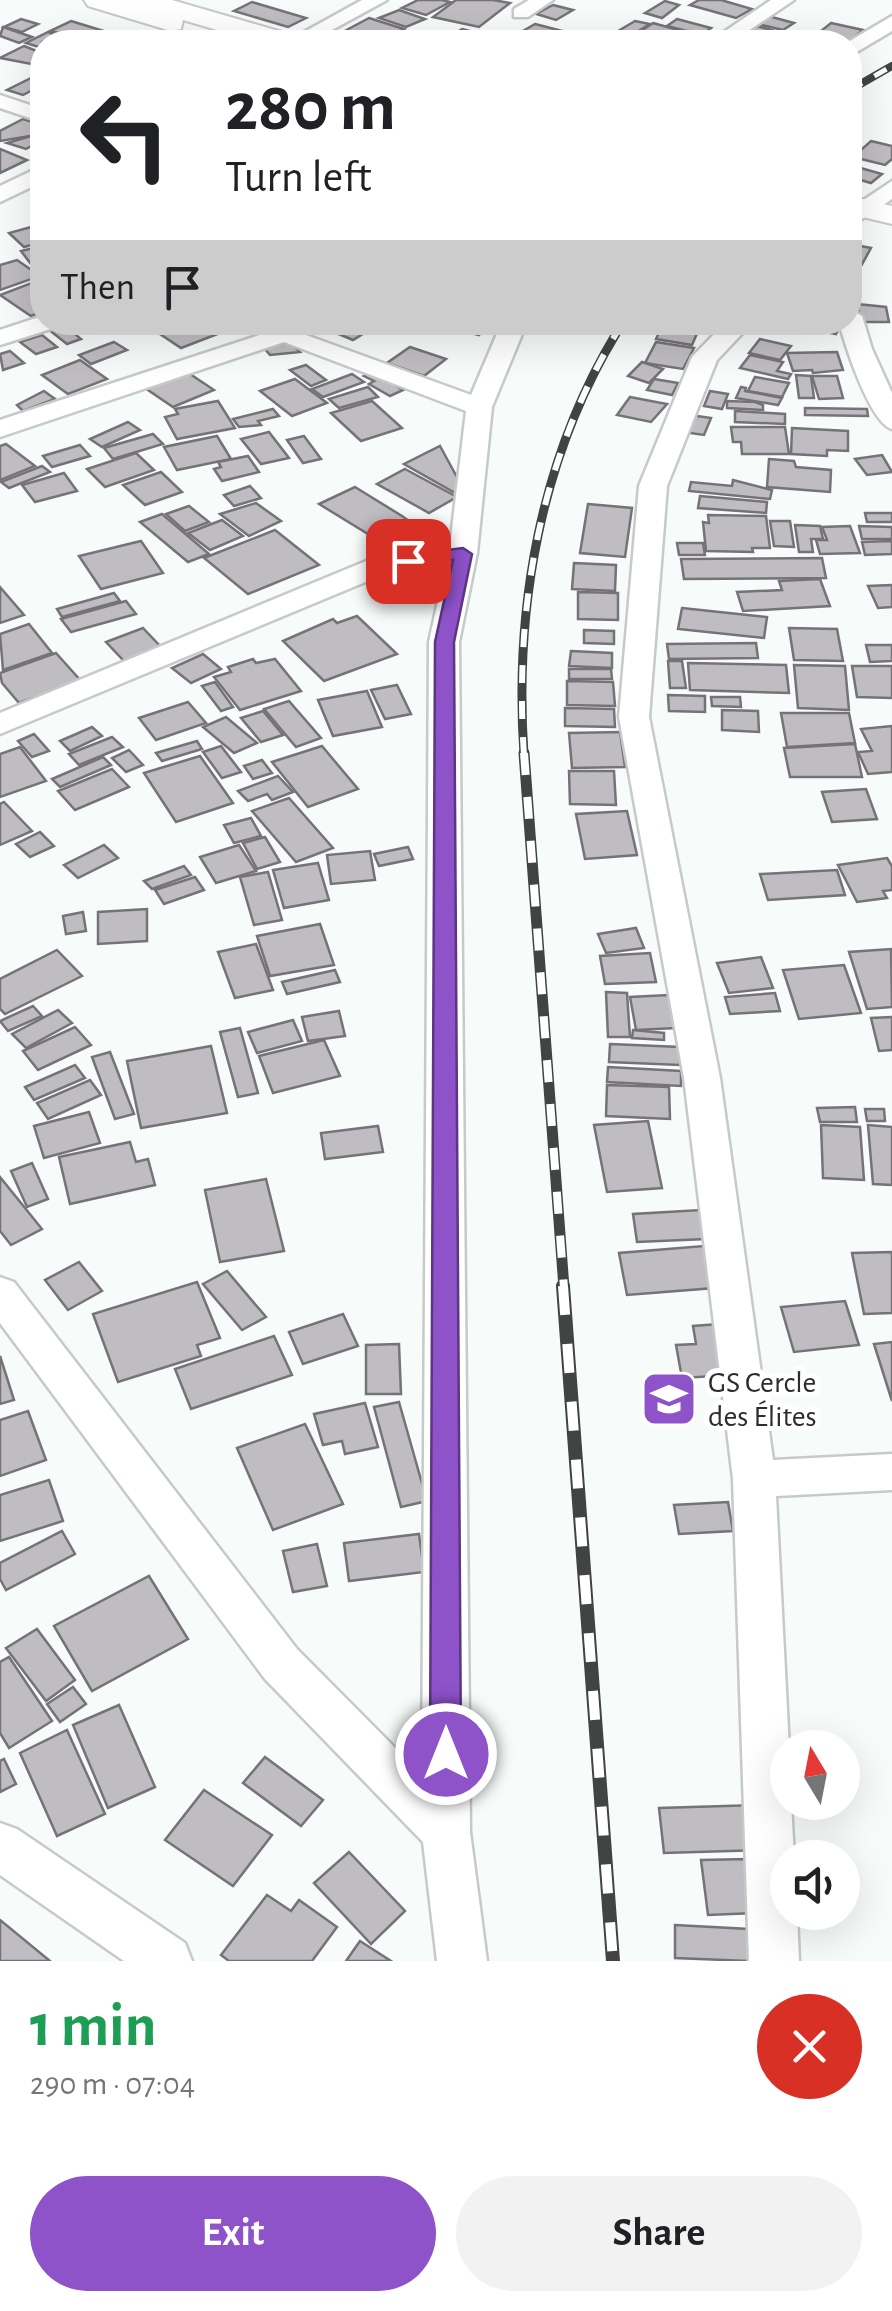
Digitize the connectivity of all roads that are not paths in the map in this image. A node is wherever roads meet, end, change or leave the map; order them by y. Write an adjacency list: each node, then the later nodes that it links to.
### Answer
1 (98, 0): 8 (main road)
2 (143, 0): 9 (main road)
3 (376, 0): 10 (street)
4 (543, 0): 6 (street)
5 (784, 0): 11 (street)
6 (521, 14)
7 (892, 22): 12 (street)
8 (196, 30)
9 (245, 30)
10 (319, 30)
11 (738, 30)
12 (862, 42)
13 (0, 101): 14 (street)
14 (30, 112)
15 (30, 179): 17 (street)
16 (892, 188): 18 (street)
17 (0, 195)
18 (862, 213)
19 (862, 215): 20 (main road)
20 (892, 231)
21 (30, 328): 27 (street)
22 (281, 335): 30 (street)
23 (287, 335): 28 (street)
24 (509, 335): 28 (street)
25 (728, 335): 35 (street)
26 (855, 335): 29 (street)
27 (0, 338)
28 (479, 407): 31 (street)
29 (892, 420)
30 (0, 430)
31 (463, 554): 32 (street); 36 (street)
32 (0, 724)
33 (0, 1293): 36 (street)
34 (892, 1472): 35 (street)
35 (754, 1478): 40 (street)
36 (446, 1832): 39 (street)
37 (0, 1846): 38 (street)
38 (167, 1961)
39 (462, 1961)
40 (774, 1961)

